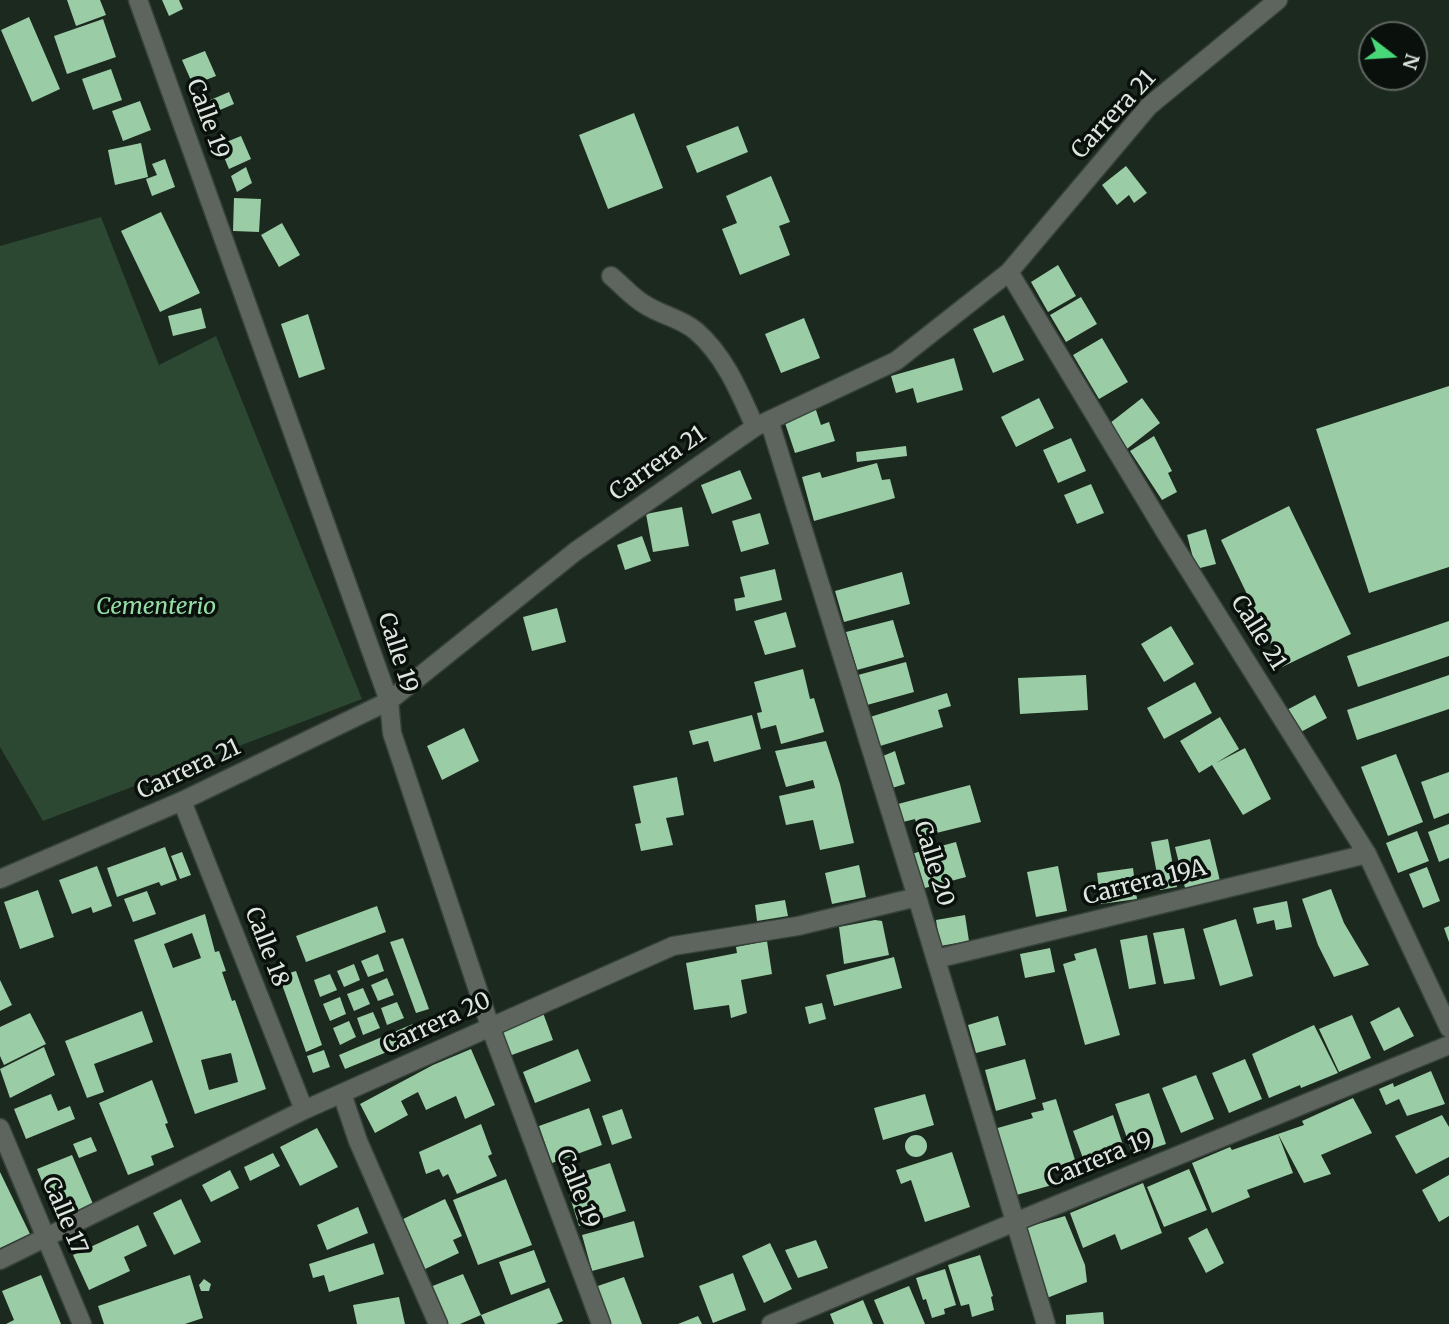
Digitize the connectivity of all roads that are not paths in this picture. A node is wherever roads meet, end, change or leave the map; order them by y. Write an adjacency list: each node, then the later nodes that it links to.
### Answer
1 (138, 0): 6 (street, Calle 19)
2 (1278, 0): 3 (street, Carrera 21)
3 (1009, 272): 5 (street, Carrera 21); 8 (street, Calle 21)
4 (611, 275): 5 (street, Calle 20)
5 (762, 423): 6 (street, Carrera 21); 10 (street, Calle 20)
6 (389, 701): 7 (street, Carrera 21); 12 (street, Calle 19)
7 (183, 801): 9 (street, Carrera 21); 16 (street, Calle 18)
8 (1367, 854): 11 (street, Carrera 19A); 13 (street, Calle 21)
9 (0, 879)
10 (917, 897): 11 (street, Calle 20); 12 (street, Carrera 20)
11 (936, 959): 18 (street, Calle 20)
12 (489, 1026): 15 (street, Carrera 20); 23 (street, Calle 19)
13 (1449, 1028)
14 (1449, 1045): 18 (street, Carrera 19)
15 (342, 1094): 16 (street, Carrera 20); 22 (street)
16 (304, 1110): 19 (street, Carrera 20)
17 (0, 1128): 19 (street, Calle 17)
18 (1015, 1222): 24 (street, Carrera 19); 25 (street, Calle 20)
19 (47, 1237): 20 (street, Carrera 20); 21 (street, Calle 17)
20 (0, 1261)
21 (82, 1324)
22 (438, 1324)
23 (601, 1324)
24 (771, 1324)
25 (1046, 1324)

